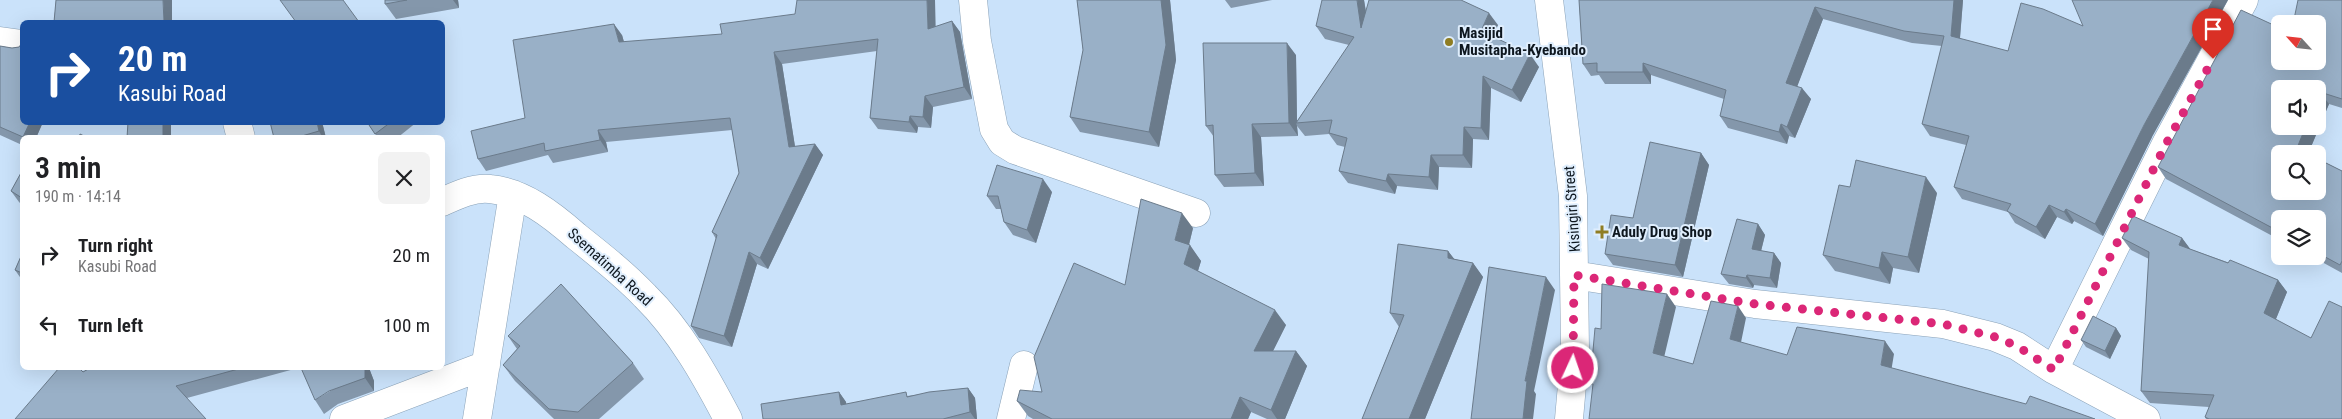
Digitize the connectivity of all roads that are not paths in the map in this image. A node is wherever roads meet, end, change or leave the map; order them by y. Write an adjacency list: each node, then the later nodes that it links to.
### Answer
1 (973, 0): 8 (street)
2 (1549, 0): 9 (street, Kisingiri Street)
3 (2244, 0): 12 (street)
4 (0, 41): 5 (street)
5 (20, 44)
6 (513, 194): 7 (street, Ssematimba Road); 10 (street); 15 (street, Ssematimba Road)
7 (445, 201)
8 (1196, 213)
9 (1574, 275): 12 (street); 17 (street, Kisingiri Street)
10 (486, 365): 13 (street); 14 (street)
11 (1024, 365): 16 (street)
12 (2054, 370): 18 (street)
13 (344, 419)
14 (477, 419)
15 (728, 419)
16 (1010, 419)
17 (1569, 419)
18 (2146, 419)

